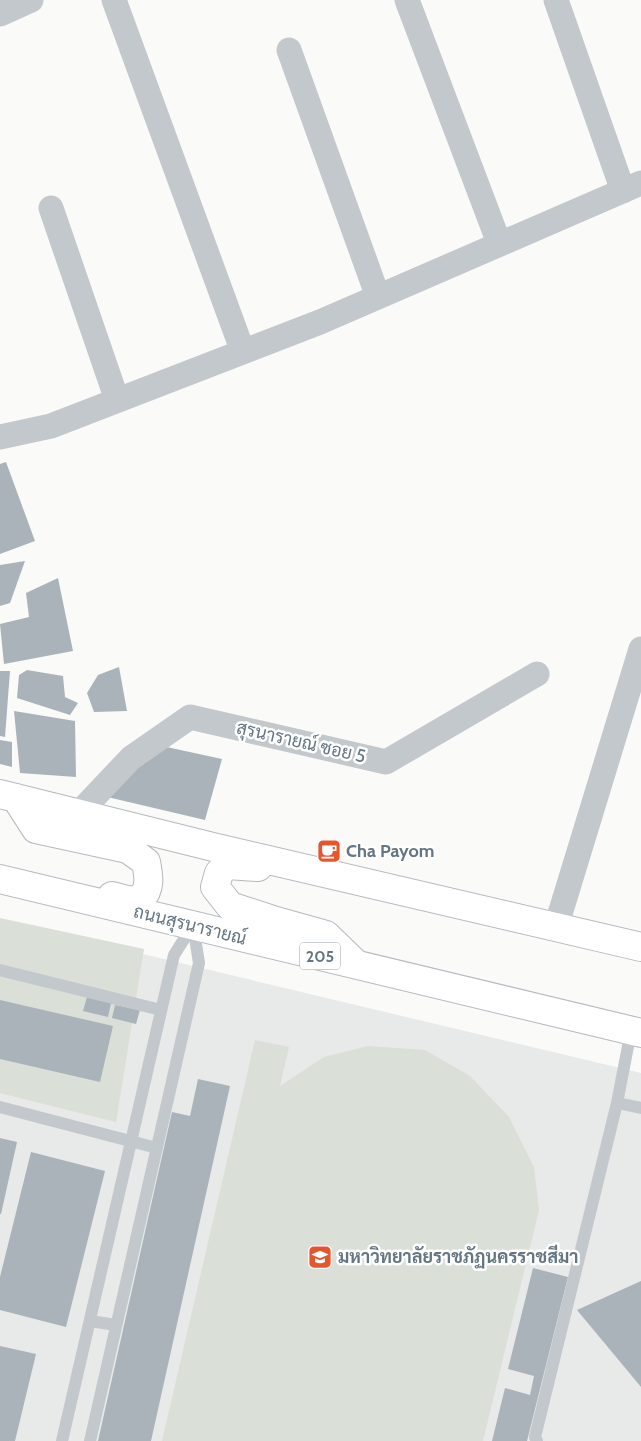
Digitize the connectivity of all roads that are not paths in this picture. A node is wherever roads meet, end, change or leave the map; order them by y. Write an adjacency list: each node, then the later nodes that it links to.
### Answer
1 (30, 0): 5 (street)
2 (114, 0): 11 (street)
3 (407, 0): 9 (street)
4 (556, 0): 7 (street)
5 (0, 14)
6 (289, 50): 10 (street)
7 (632, 187): 9 (street)
8 (51, 208): 12 (street)
9 (499, 243): 10 (street)
10 (378, 297): 11 (street)
11 (244, 352): 12 (street)
12 (117, 400): 13 (street)
13 (0, 438)
14 (641, 650): 21 (street)
15 (538, 674): 17 (street, สุรนารายณ์ ซอย 5)
16 (8, 796): 17 (main road, ถนนสุรนารายณ์); 19 (main road, ถนนสุรนารายณ์)
17 (79, 813): 18 (main road, ถนนสุรนารายณ์)
18 (328, 874): 21 (main road, ถนนสุรนารายณ์); 23 (main road, ถนนสุรนารายณ์)
19 (11, 881): 20 (main road, ถนนสุรนารายณ์ / 205)
20 (193, 925): 23 (main road, ถนนสุรนารายณ์ / 205); 25 (lane); 31 (lane)
21 (556, 927): 22 (main road, ถนนสุรนารายณ์)
22 (641, 947)
23 (358, 965): 26 (main road, ถนนสุรนารายณ์ / 205)
24 (0, 970): 25 (lane)
25 (161, 1010): 30 (lane)
26 (636, 1032): 27 (lane)
27 (617, 1103): 29 (lane); 36 (lane)
28 (0, 1107): 30 (lane)
29 (641, 1108)
30 (131, 1142): 31 (lane); 32 (lane)
31 (157, 1148): 33 (lane)
32 (90, 1321): 33 (lane); 34 (lane)
33 (116, 1326): 35 (lane)
34 (62, 1441)
35 (90, 1441)
36 (537, 1441)

